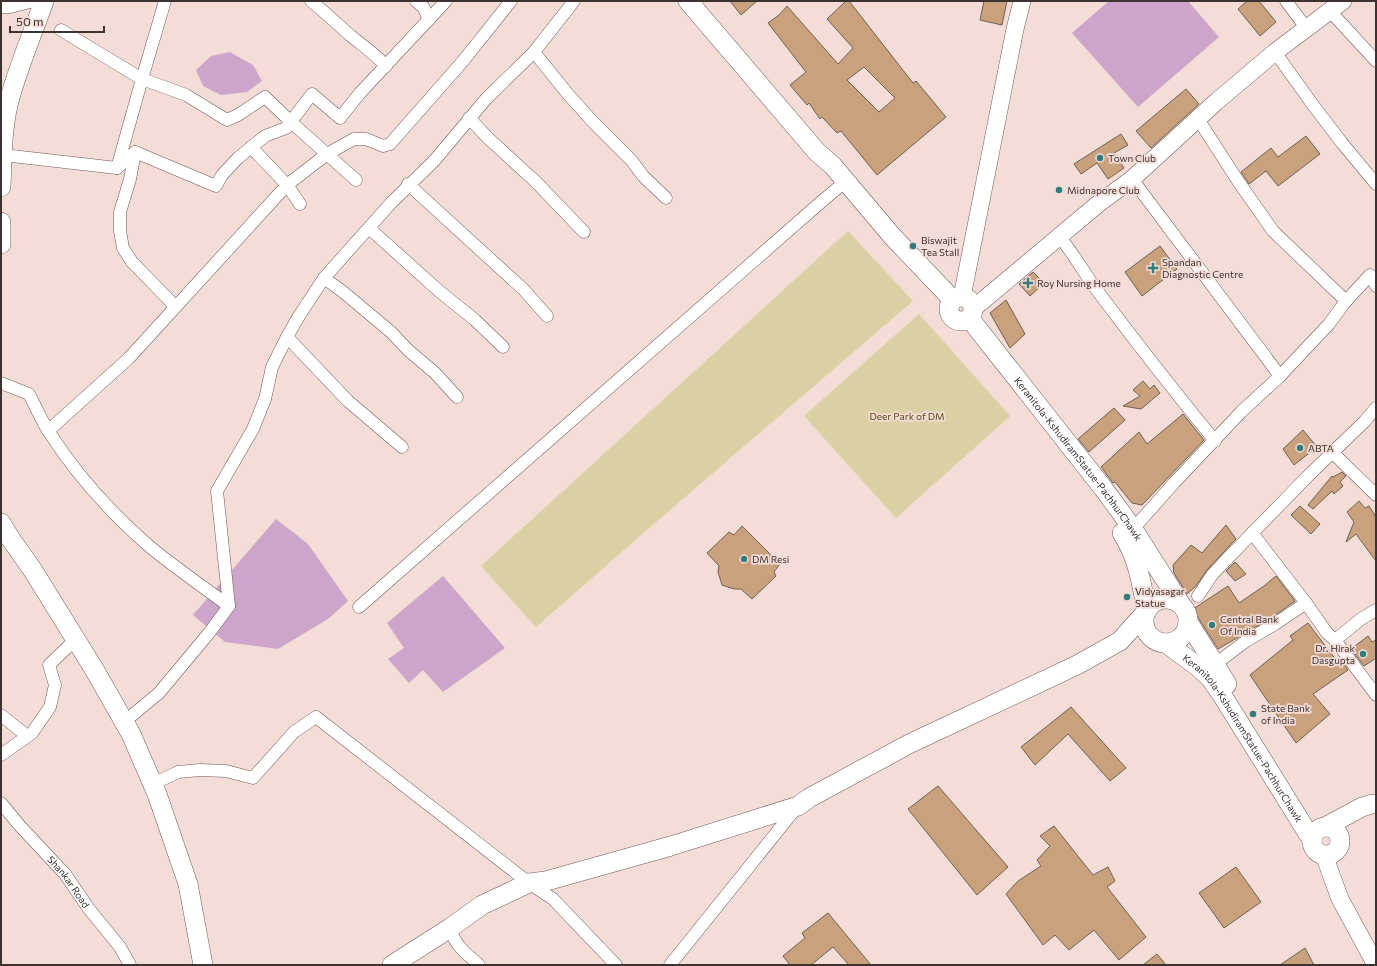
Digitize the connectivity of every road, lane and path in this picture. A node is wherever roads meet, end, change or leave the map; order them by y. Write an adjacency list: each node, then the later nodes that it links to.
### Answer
1 (34, 1): 13 (street)
2 (44, 1): 22 (main road)
3 (165, 1): 21 (street)
4 (311, 1): 20 (street)
5 (416, 1): 14 (street)
6 (446, 1): 14 (street)
7 (511, 1): 28 (street)
8 (574, 1): 17 (street)
9 (688, 1): 36 (main road, Keranitola-KshudiramStatue-PachhurChawk)
10 (1022, 1): 50 (street)
11 (1286, 1): 15 (street)
12 (1337, 6): 15 (street); 19 (street)
13 (1, 7)
14 (429, 20): 20 (street)
15 (1307, 29): 18 (street)
16 (60, 30): 21 (street)
17 (534, 52): 23 (street); 38 (street)
18 (1275, 52): 24 (street); 34 (street)
19 (1376, 61)
20 (386, 66): 25 (street)
21 (142, 78): 25 (street); 30 (street)
22 (5, 112): 29 (main road)
23 (469, 118): 33 (street); 42 (street)
24 (1198, 119): 31 (street); 48 (street)
25 (291, 122): 26 (street); 28 (street)
26 (251, 147): 27 (street); 35 (street)
27 (135, 152): 30 (street); 49 (street)
28 (327, 154): 32 (street); 35 (street)
29 (3, 155): 30 (street); 37 (main road)
30 (117, 168)
31 (1132, 179): 43 (street); 54 (street)
32 (356, 180)
33 (408, 184): 41 (street); 51 (street)
34 (1376, 184)
35 (287, 185): 39 (street); 49 (street)
36 (842, 185): 50 (main road, Keranitola-KshudiramStatue-PachhurChawk); 70 (street)
37 (1, 187)
38 (666, 198)
39 (300, 204)
40 (1, 222): 44 (main road)
41 (369, 228): 46 (street); 53 (street)
42 (584, 232)
43 (1059, 236): 50 (street); 59 (street)
44 (1, 244)
45 (1373, 272): 47 (street); 48 (street)
46 (324, 278): 52 (street); 56 (street)
47 (1376, 286)
48 (1346, 301): 54 (street)
49 (175, 306): 58 (street)
50 (961, 309): 64 (main road, Keranitola-KshudiramStatue-PachhurChawk); 72 (main road, Keranitola-KshudiramStatue-PachhurChawk)
51 (547, 316)
52 (286, 337): 60 (street); 69 (street)
53 (503, 347)
54 (1280, 376): 59 (street)
55 (1, 383): 58 (street)
56 (457, 398)
57 (1376, 408): 61 (street)
58 (48, 431): 69 (street)
59 (1215, 440): 64 (street)
60 (402, 448)
61 (1333, 453): 62 (street); 65 (street)
62 (1376, 495)
63 (1, 523): 74 (main road)
64 (1132, 528): 68 (main road, Keranitola-KshudiramStatue-PachhurChawk)
65 (1252, 533): 66 (street); 67 (street)
66 (1198, 596)
67 (1306, 603): 75 (street); 78 (street)
68 (1180, 604): 72 (main road); 73 (main road, Keranitola-KshudiramStatue-PachhurChawk)
69 (229, 606): 81 (street)
70 (359, 607)
71 (1376, 610): 75 (street)
72 (1146, 612): 76 (main road); 77 (main road, Keranitola-KshudiramStatue-PachhurChawk)
73 (1188, 622): 77 (main road); 78 (main road, Keranitola-KshudiramStatue-PachhurChawk)
74 (75, 640): 81 (main road); 82 (street)
75 (1335, 640): 79 (street)
76 (1120, 641): 77 (main road); 87 (main road)
77 (1161, 642): 88 (main road, Keranitola-KshudiramStatue-PachhurChawk)
78 (1214, 664): 88 (main road, Keranitola-KshudiramStatue-PachhurChawk)
79 (1376, 694)
80 (1, 715): 82 (street)
81 (124, 722): 84 (main road)
82 (27, 736): 83 (street)
83 (1, 755)
84 (153, 784): 90 (street); 93 (main road)
85 (1, 803): 92 (street, Shankar Road)
86 (1374, 803): 88 (main road)
87 (798, 806): 90 (main road); 97 (street)
88 (1324, 833): 89 (main road, Keranitola-KshudiramStatue-PachhurChawk)
89 (1324, 855): 98 (street)
90 (528, 883): 91 (main road); 96 (street)
91 (450, 928): 94 (main road); 95 (street)
92 (130, 965)
93 (203, 965)
94 (392, 965)
95 (479, 965)
96 (616, 965)
97 (670, 965)
98 (1376, 965)

